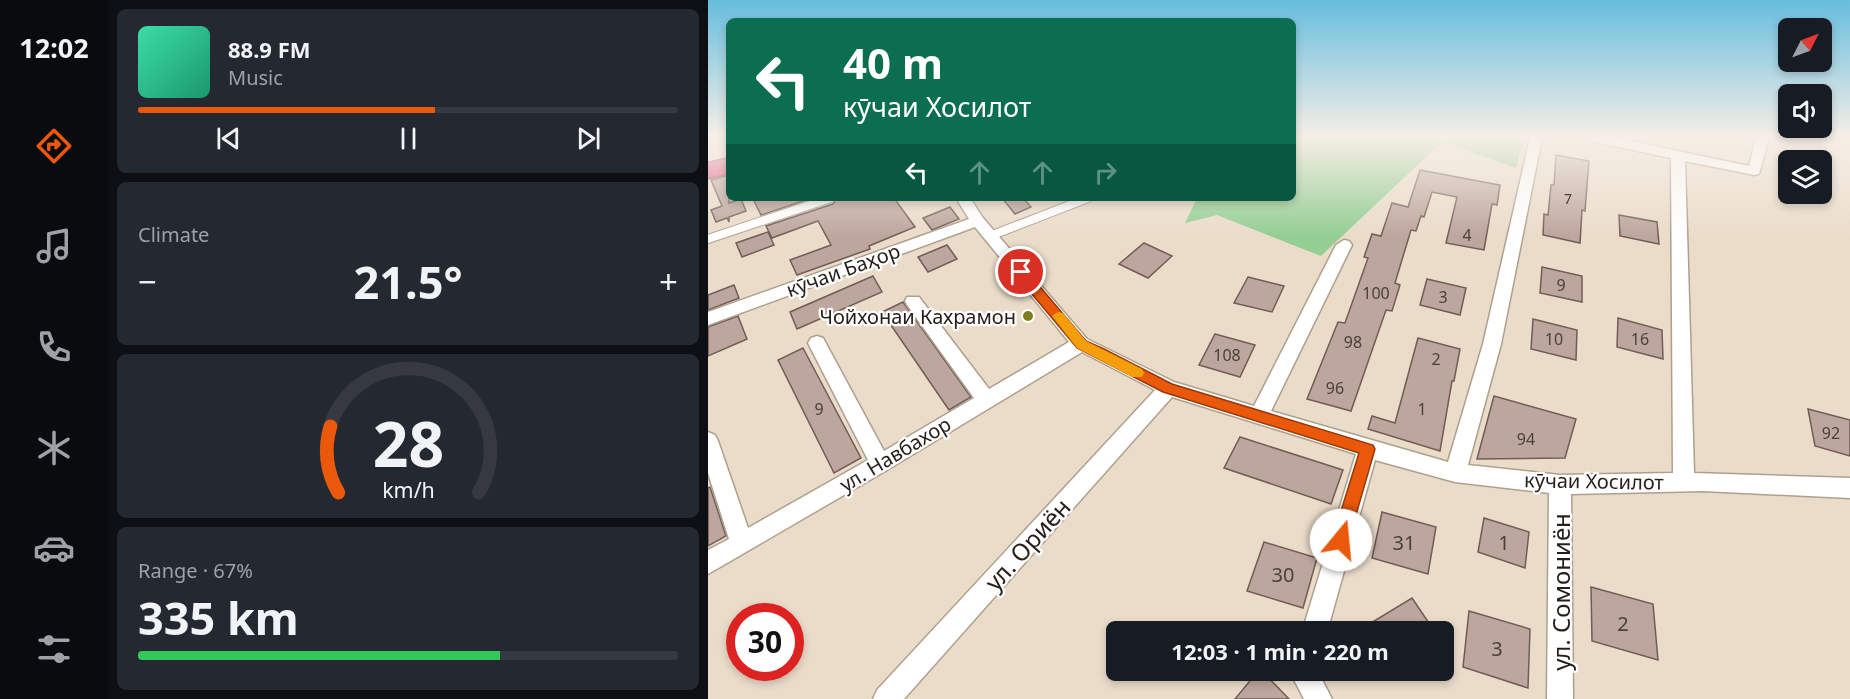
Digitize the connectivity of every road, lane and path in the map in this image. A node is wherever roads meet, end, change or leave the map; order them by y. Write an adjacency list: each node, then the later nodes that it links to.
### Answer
1 (1529, 171): 20 (street)
2 (1678, 171): 21 (street)
3 (822, 201): 8 (lane)
4 (965, 201): 6 (street, кӯчаи Хосилот)
5 (1080, 201): 7 (lane)
6 (978, 220): 7 (street, кӯчаи Хосилот); 11 (street, кӯчаи Баҳор)
7 (990, 236): 13 (street, кӯчаи Хосилот)
8 (708, 239)
9 (1344, 245): 16 (street)
10 (913, 301): 15 (street)
11 (708, 320)
12 (817, 343): 19 (street)
13 (1082, 344): 14 (street, кӯчаи Хосилот); 15 (street, ул. Навбахор)
14 (1168, 388): 16 (street, кӯчаи Хосилот); 28 (street, ул. Ориён)
15 (986, 399): 19 (street, ул. Навбахор)
16 (1259, 416): 18 (street, кӯчаи Хосилот)
17 (708, 441): 24 (street)
18 (1368, 449): 20 (street, кӯчаи Хосилот); 26 (street)
19 (880, 464): 24 (street, ул. Навбахор)
20 (1455, 473): 22 (street, кӯчаи Хосилот)
21 (1684, 482): 22 (street, кӯчаи Хосилот); 23 (street, кӯчаи Хосилот)
22 (1560, 485): 30 (street, ул. Сомониён)
23 (1850, 488)
24 (742, 544): 25 (street, ул. Навбахор)
25 (708, 563)
26 (1317, 621)
27 (1308, 681): 29 (street)
28 (886, 699)
29 (1319, 699)
30 (1560, 699)

